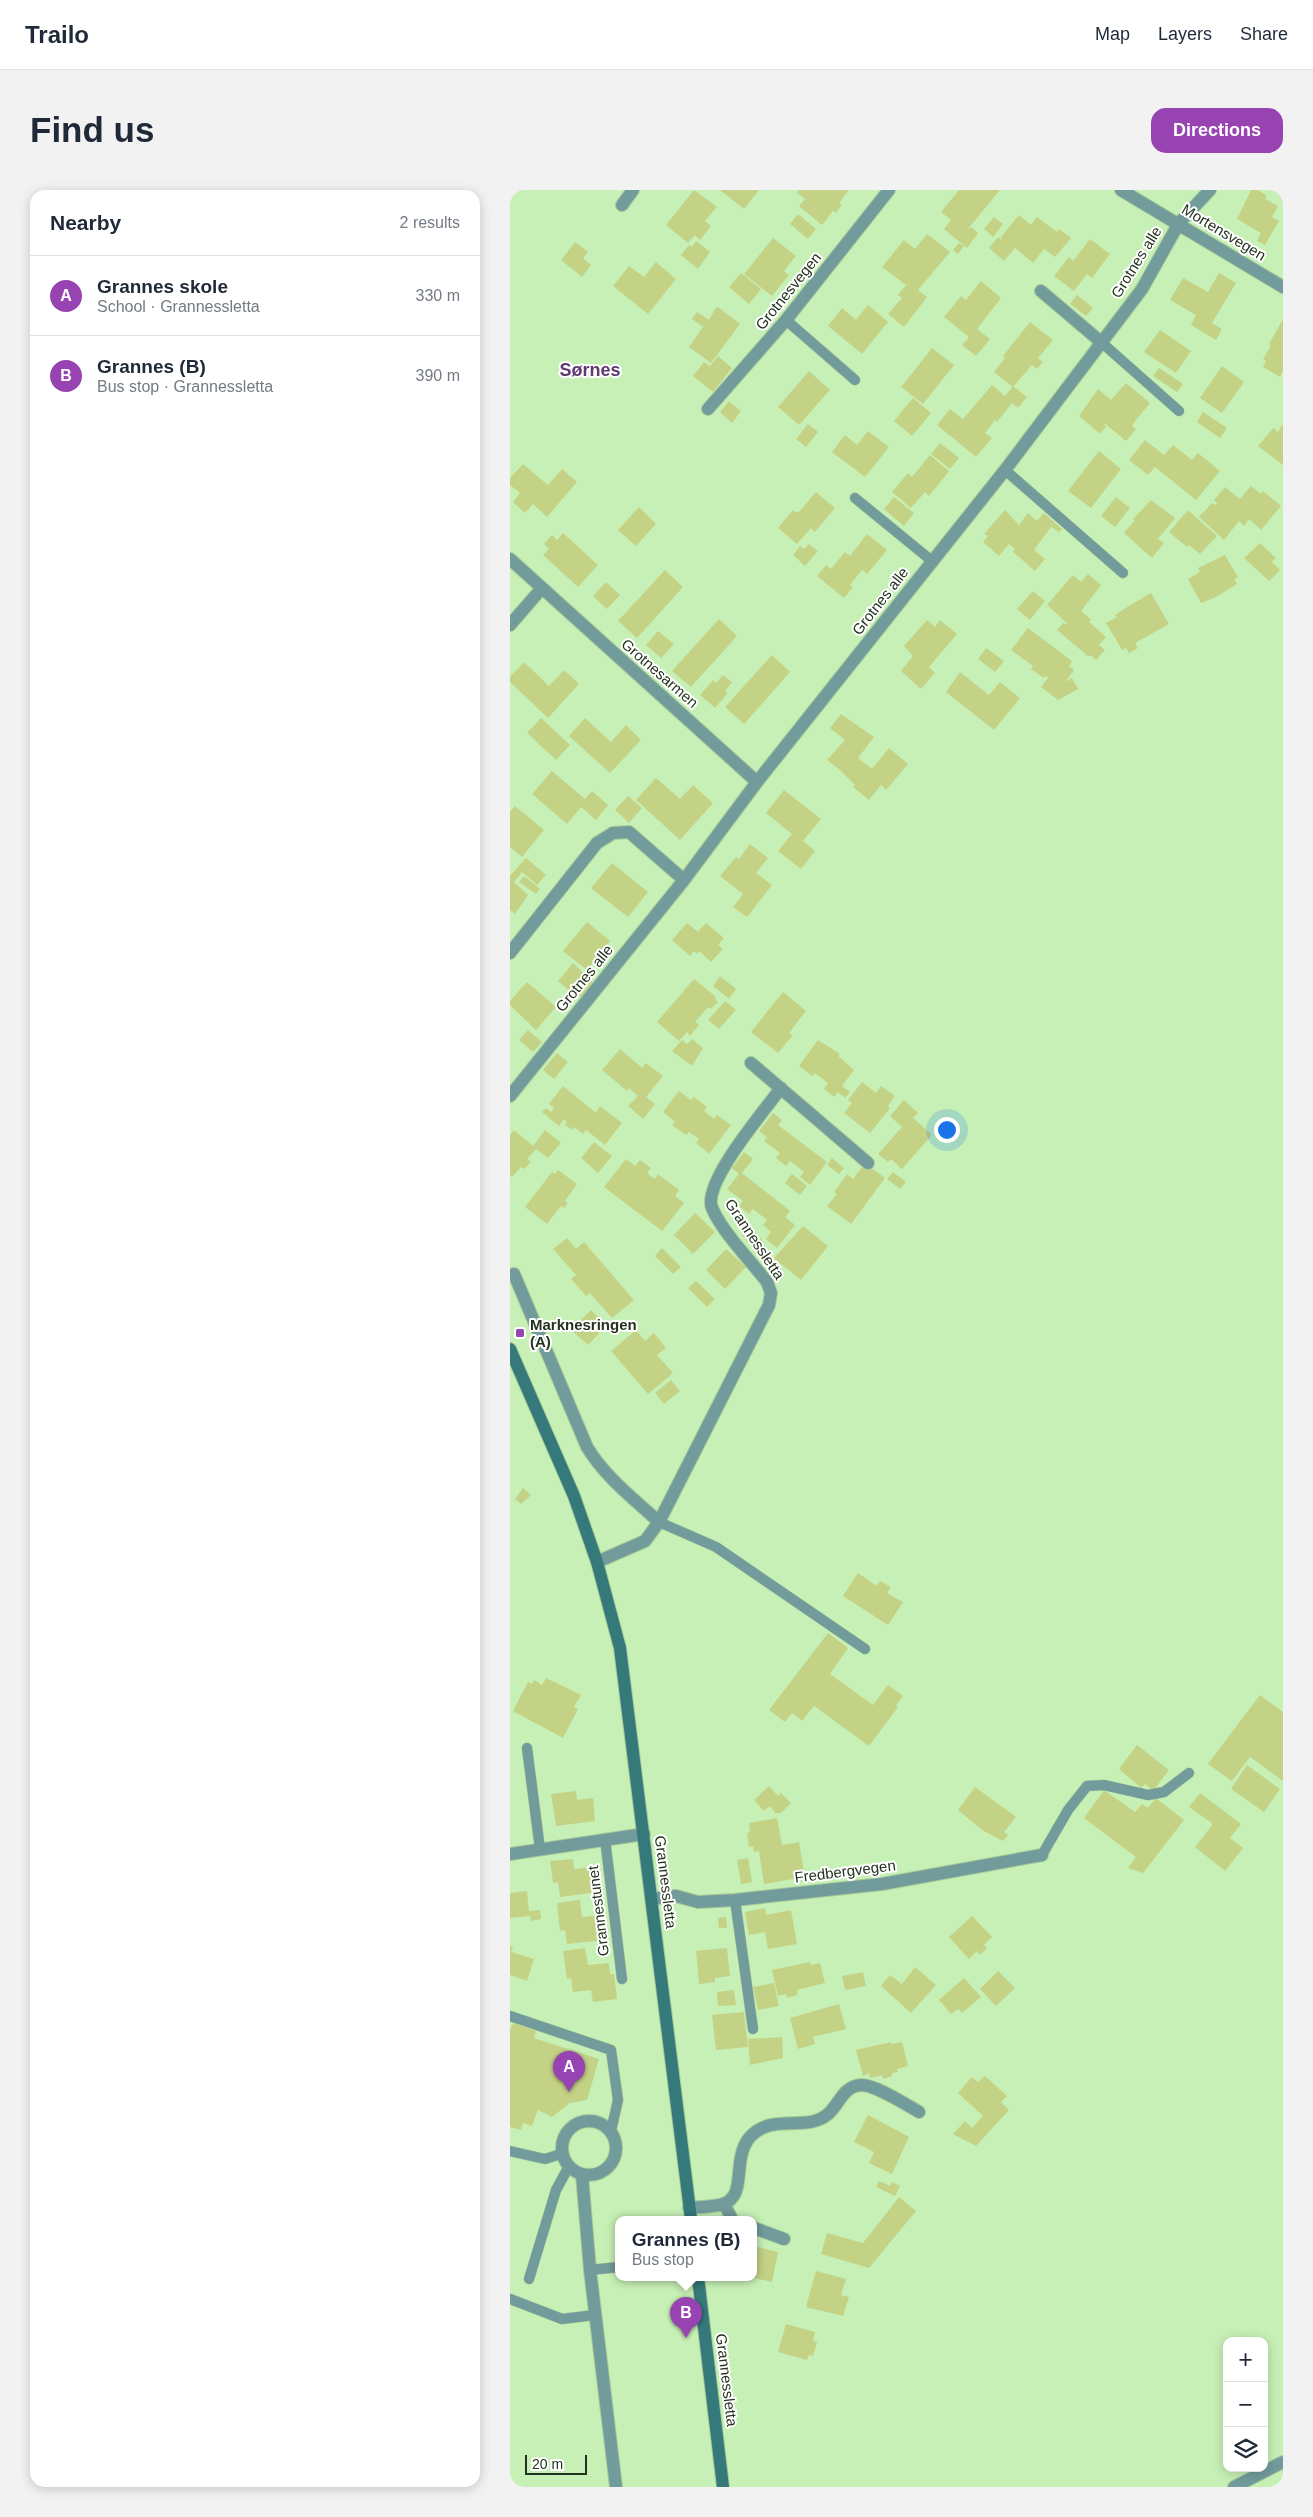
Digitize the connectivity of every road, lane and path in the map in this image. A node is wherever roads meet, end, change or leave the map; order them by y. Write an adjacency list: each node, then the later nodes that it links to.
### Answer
1 (633, 190): 5 (street)
2 (889, 190): 9 (street, Grotnesvegen)
3 (1121, 190): 6 (street, Mortensvegen)
4 (1210, 190): 6 (street)
5 (622, 205)
6 (1179, 223): 7 (street, Mortensvegen); 10 (street, Grotnes alle)
7 (1283, 287)
8 (1040, 291): 10 (street)
9 (786, 320): 11 (lane); 12 (street, Grotnesvegen)
10 (1101, 342): 13 (lane); 14 (street, Grotnes alle)
11 (855, 380)
12 (708, 410)
13 (1179, 411)
14 (1004, 470): 17 (street, Grotnes alle); 18 (lane)
15 (855, 498): 17 (lane)
16 (510, 559): 19 (street, Grotnesarmen)
17 (932, 561): 21 (street, Grotnes alle)
18 (1123, 573)
19 (542, 588): 20 (street); 21 (street, Grotnesarmen)
20 (510, 625)
21 (757, 782): 22 (street, Grotnes alle)
22 (684, 880): 23 (street); 26 (street, Grotnes alle)
23 (510, 953)
24 (751, 1063): 25 (street)
25 (781, 1088): 27 (street); 30 (street, Grannessletta)
26 (510, 1096)
27 (868, 1163)
28 (514, 1274): 30 (street)
29 (510, 1349): 31 (main road, Grannessletta)
30 (659, 1522): 31 (street, Grannessletta); 32 (lane)
31 (597, 1562): 35 (main road, Grannessletta)
32 (865, 1649)
33 (527, 1748): 37 (lane)
34 (1189, 1773): 39 (lane)
35 (644, 1834): 36 (street); 40 (main road, Grannessletta)
36 (606, 1839): 37 (street); 42 (lane, Grannestunet)
37 (540, 1850): 38 (street)
38 (510, 1854)
39 (1042, 1855): 41 (street, Fredbergvegen)
40 (652, 1899): 41 (street, Fredbergvegen); 52 (main road, Grannessletta)
41 (735, 1900): 44 (lane)
42 (622, 1979)
43 (510, 2016): 46 (lane)
44 (753, 2029)
45 (919, 2112): 51 (street)
46 (611, 2131): 48 (street); 50 (street)
47 (510, 2151): 48 (lane)
48 (561, 2154): 49 (street)
49 (568, 2168): 50 (street); 58 (lane)
50 (582, 2175): 57 (street)
51 (724, 2204): 52 (street, Grannessletta); 53 (street)
52 (690, 2214)
53 (730, 2216)
54 (757, 2229): 55 (street)
55 (784, 2239)
56 (615, 2267): 57 (lane)
57 (590, 2270): 61 (street)
58 (529, 2279)
59 (698, 2281): 64 (main road, Grannessletta)
60 (510, 2299): 61 (lane)
61 (595, 2316): 63 (street)
62 (1283, 2462): 65 (street)
63 (616, 2487)
64 (724, 2487)
65 (1234, 2487)

